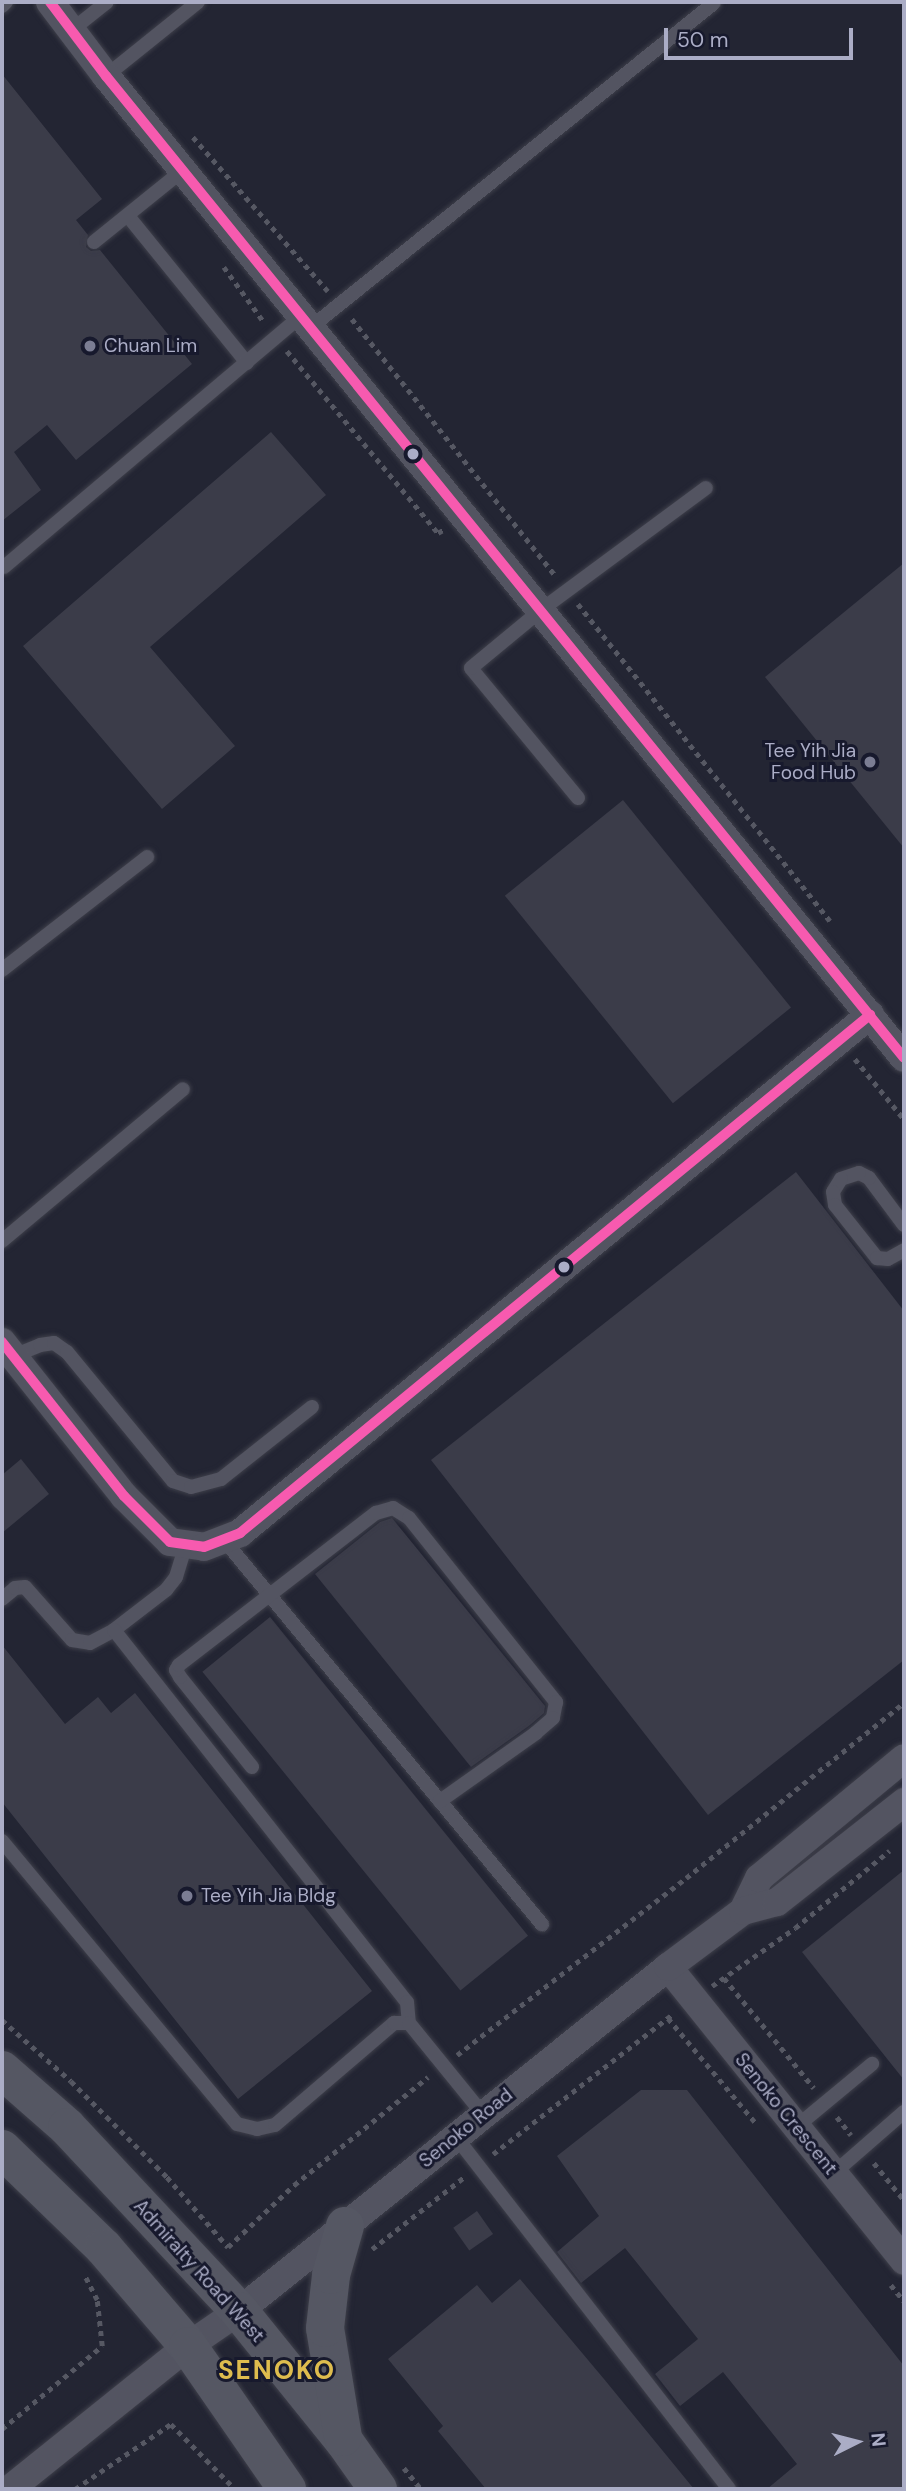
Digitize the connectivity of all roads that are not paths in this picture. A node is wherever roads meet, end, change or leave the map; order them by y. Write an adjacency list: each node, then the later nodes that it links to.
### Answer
1 (6, 2): 6 (lane)
2 (50, 2): 7 (street)
3 (107, 2): 7 (lane)
4 (198, 2): 8 (lane)
5 (714, 3): 12 (lane)
6 (2, 6)
7 (72, 29): 8 (street)
8 (106, 76): 9 (street)
9 (182, 171): 10 (lane); 12 (street)
10 (128, 216): 11 (lane); 13 (lane)
11 (94, 242)
12 (305, 322): 13 (lane); 16 (street)
13 (247, 363): 15 (lane)
14 (706, 488): 16 (lane)
15 (4, 567)
16 (541, 610): 17 (lane); 20 (street)
17 (578, 798)
18 (146, 857): 19 (lane)
19 (2, 970)
20 (870, 1015): 21 (street); 28 (street)
21 (904, 1058)
22 (183, 1089): 24 (lane)
23 (904, 1225): 25 (lane)
24 (2, 1241)
25 (904, 1250)
26 (7, 1349): 27 (lane); 29 (street)
27 (312, 1407)
28 (224, 1539): 29 (street); 30 (lane)
29 (186, 1544): 32 (lane)
30 (269, 1594): 34 (lane); 35 (lane); 35 (lane)
31 (2, 1599): 32 (lane)
32 (114, 1630): 41 (lane)
33 (904, 1758): 38 (street, Senoko Road)
34 (252, 1767)
35 (440, 1801): 39 (lane)
36 (904, 1802): 38 (street, Senoko Road)
37 (2, 1841): 41 (lane)
38 (743, 1910): 40 (street, Senoko Road)
39 (542, 1924)
40 (668, 1967): 45 (street, Senoko Road); 46 (street, Senoko Crescent)
41 (409, 2023): 45 (lane)
42 (872, 2064): 46 (lane)
43 (2, 2070): 52 (main road, Admiralty Road West)
44 (904, 2112): 49 (lane)
45 (482, 2114): 47 (street, Senoko Road)
46 (796, 2127): 49 (street, Senoko Crescent)
47 (456, 2137): 50 (street, Senoko Road); 58 (lane)
48 (2, 2149): 53 (main road)
49 (834, 2173): 51 (street, Senoko Crescent)
50 (354, 2241): 52 (street, Senoko Road); 54 (main road)
51 (904, 2261)
52 (239, 2311): 53 (street, Senoko Road); 54 (main road, Admiralty Road West)
53 (188, 2346): 56 (street, Senoko Road); 57 (main road)
54 (344, 2441): 55 (main road, Admiralty Road West)
55 (387, 2473)
56 (10, 2489)
57 (287, 2489)
58 (729, 2489)

